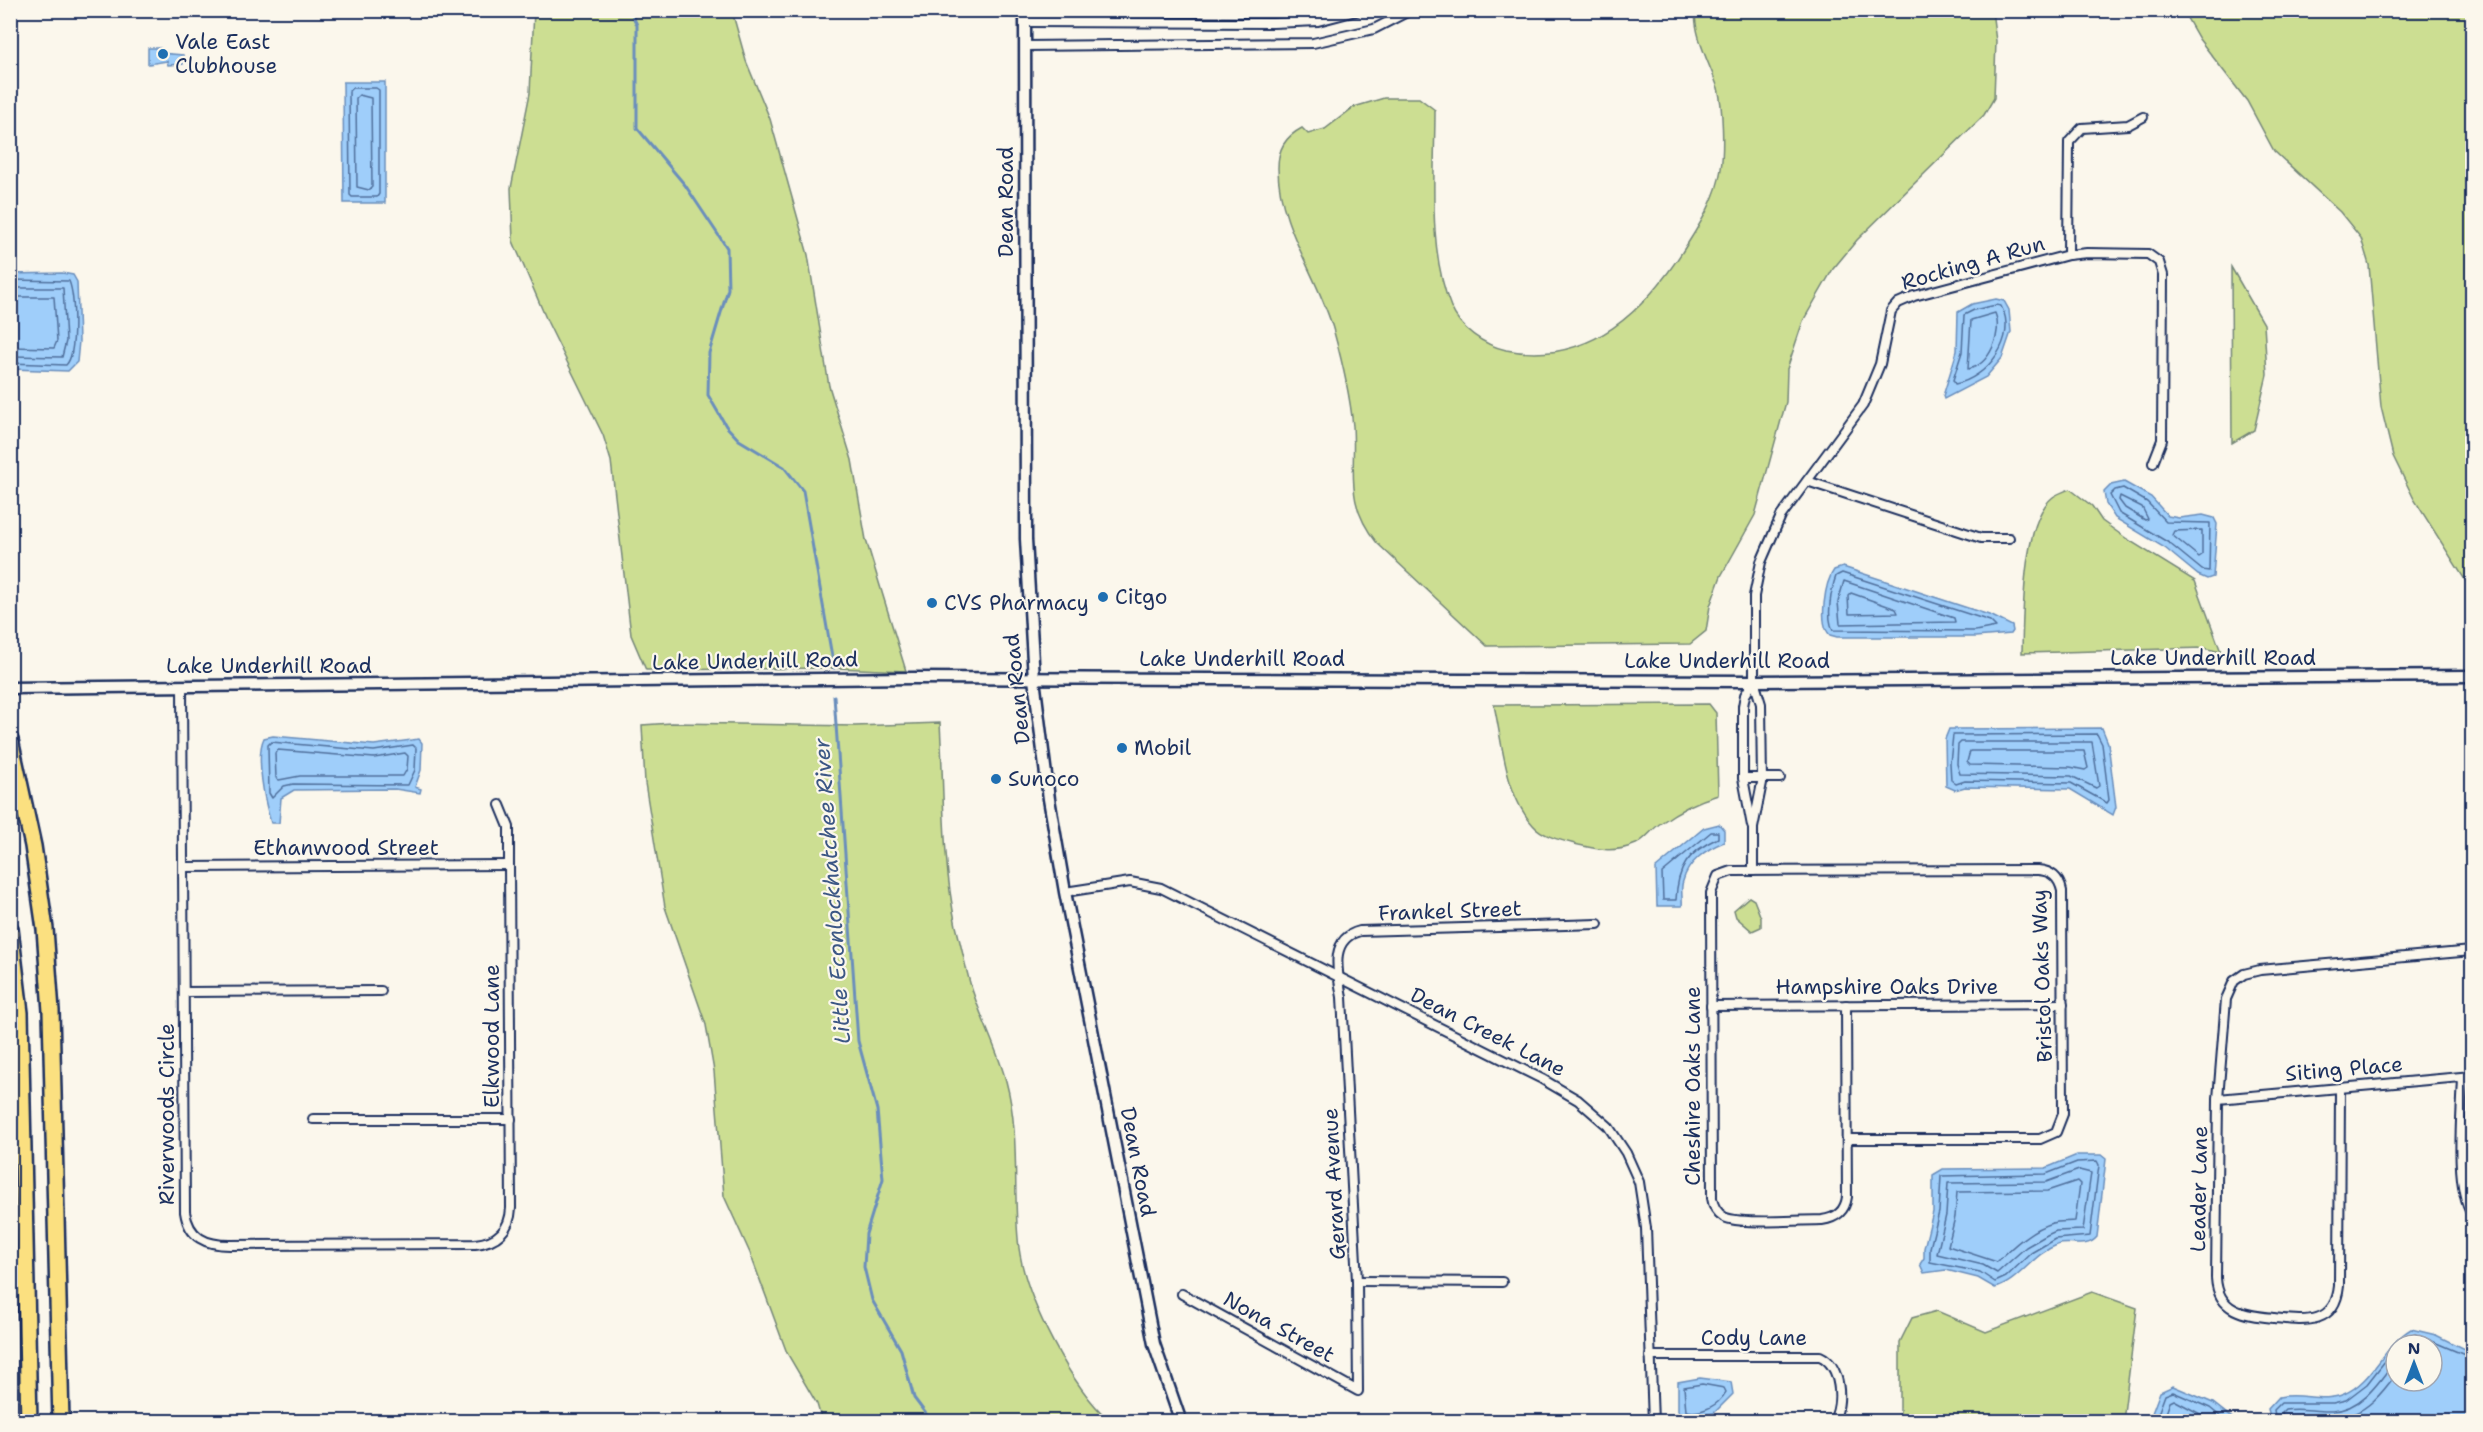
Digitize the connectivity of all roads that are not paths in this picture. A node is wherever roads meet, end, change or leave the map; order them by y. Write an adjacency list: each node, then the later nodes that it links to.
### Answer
1 (1360, 10): 3 (street)
2 (1411, 10): 4 (street)
3 (1025, 16): 4 (street, Dean Road)
4 (1026, 46): 11 (street, Dean Road)
5 (2144, 117): 6 (street)
6 (2068, 255): 7 (street, Rocking A Run); 8 (street, Rocking A Run)
7 (2153, 463)
8 (1807, 481): 9 (street); 12 (street, Rocking A Run)
9 (2009, 538)
10 (2472, 676): 12 (street, Lake Underhill Road)
11 (1034, 679): 12 (street, Lake Underhill Road); 13 (street, Lake Underhill Road); 24 (street, Dean Road)
12 (1754, 681): 16 (street, Rocking A Run); 17 (street, Rocking A Run)
13 (182, 686): 14 (street, Lake Underhill Road); 22 (street, Riverwoods Circle)
14 (10, 688)
15 (10, 740): 49 (highway)
16 (1743, 778): 17 (street); 20 (street, Rocking A Run)
17 (1761, 778): 18 (street); 20 (street, Rocking A Run)
18 (1780, 778)
19 (500, 805): 21 (street, Elkwood Lane)
20 (1753, 828): 23 (street, Rocking A Run)
21 (509, 865): 22 (street, Ethanwood Street); 39 (street, Elkwood Lane)
22 (183, 867): 30 (street, Riverwoods Circle)
23 (1753, 871): 31 (street, Bristol Oaks Way); 33 (street, Cheshire Oaks Lane)
24 (1065, 892): 28 (street, Dean Creek Lane); 50 (street, Dean Road)
25 (1598, 924): 28 (street, Frankel Street)
26 (10, 929): 48 (highway)
27 (2472, 951): 37 (street, Leader Lane)
28 (1338, 976): 43 (street, Gerard Avenue); 46 (street, Dean Creek Lane)
29 (381, 991): 30 (street)
30 (184, 992): 41 (street, Riverwoods Circle)
31 (2063, 1004): 32 (street, Hampshire Oaks Drive); 40 (street, Bristol Oaks Way)
32 (1846, 1005): 33 (street, Hampshire Oaks Drive); 40 (street, Cheshire Oaks Lane)
33 (1711, 1006): 40 (street, Cheshire Oaks Lane)
34 (2472, 1076): 35 (street, Siting Place)
35 (2463, 1077): 36 (street, Siting Place); 42 (street)
36 (2340, 1088): 37 (street, Siting Place); 37 (street, Leader Lane)
37 (2218, 1099)
38 (313, 1119): 39 (street)
39 (511, 1119): 41 (street, Elkwood Lane)
40 (1847, 1139)
41 (512, 1208)
42 (2472, 1214)
43 (1357, 1281): 44 (street); 47 (street, Gerard Avenue)
44 (1502, 1282)
45 (1182, 1294): 47 (street, Nona Street)
46 (1650, 1356): 51 (street, Dean Creek Lane); 52 (street, Cody Lane)
47 (1358, 1391)
48 (29, 1422)
49 (61, 1422)
50 (1181, 1422)
51 (1653, 1422)
52 (1833, 1422)

